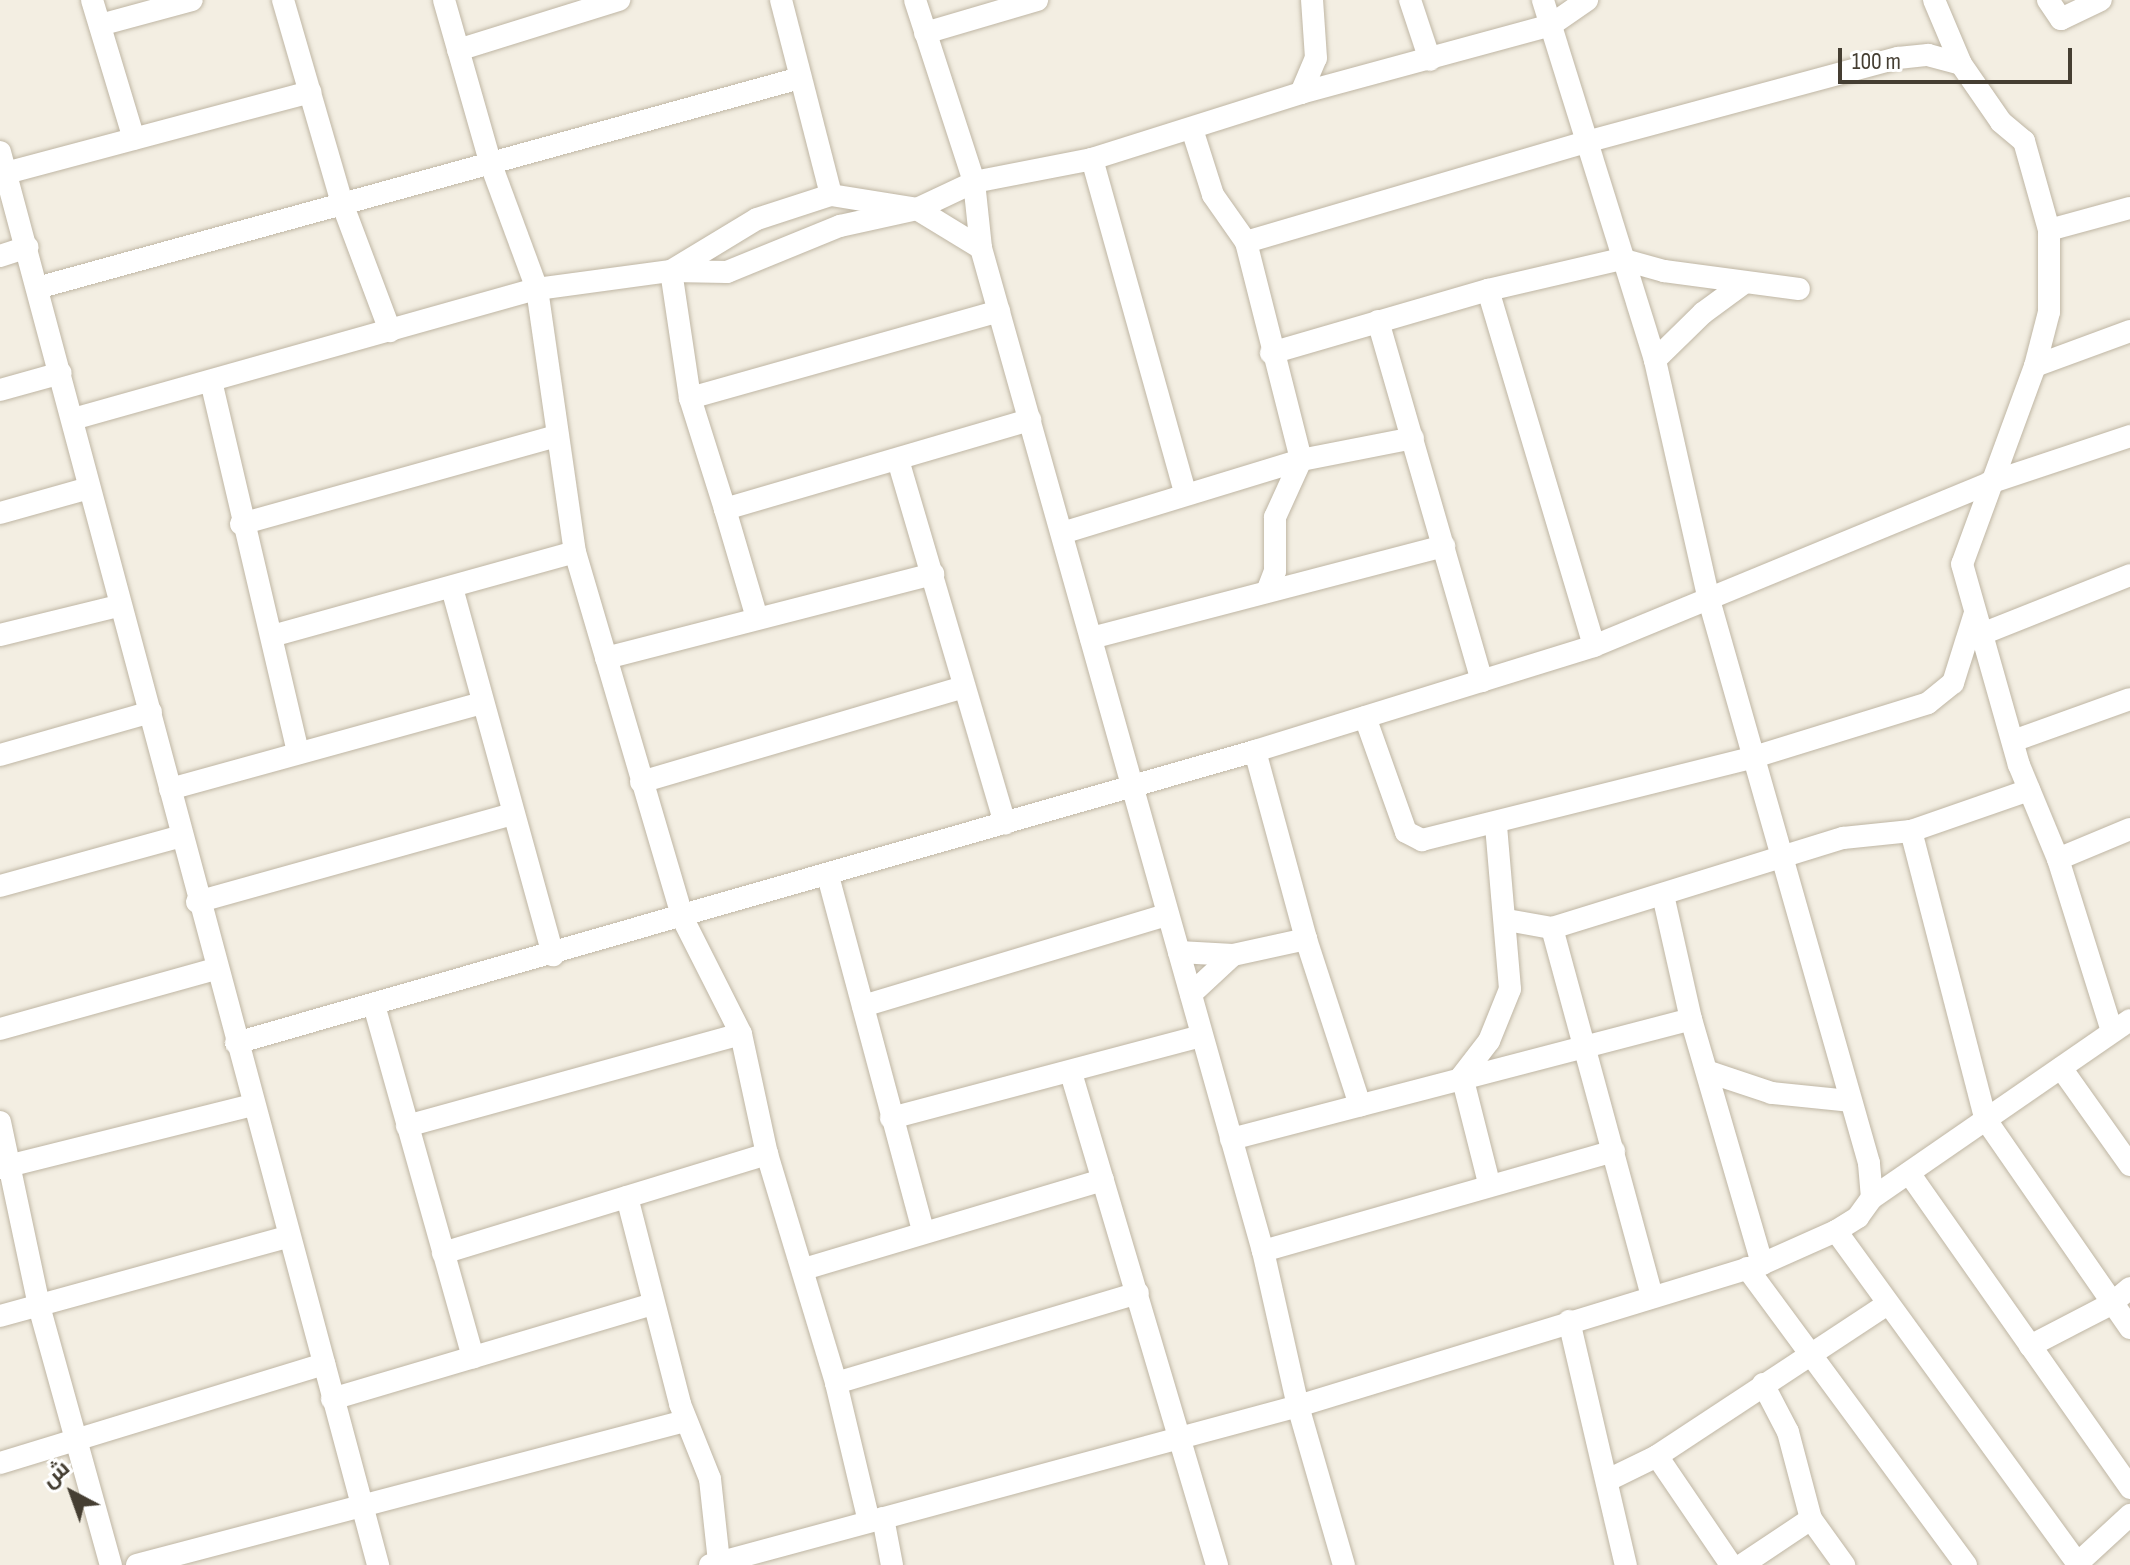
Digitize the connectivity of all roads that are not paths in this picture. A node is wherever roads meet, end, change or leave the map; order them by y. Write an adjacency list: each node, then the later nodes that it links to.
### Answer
1 (92, 0): 19 (street)
2 (192, 0): 19 (street)
3 (283, 0): 26 (street)
4 (444, 0): 22 (street)
5 (619, 0): 17 (street)
6 (781, 0): 25 (street)
7 (915, 0): 21 (street)
8 (1037, 0): 21 (street)
9 (1312, 0): 27 (street)
10 (1410, 0): 23 (street)
11 (1543, 0): 20 (street)
12 (1587, 0): 20 (street)
13 (1934, 0): 18 (street)
14 (1945, 0): 18 (street)
15 (2048, 0): 16 (street)
16 (2101, 0)
17 (584, 5): 22 (street)
18 (1944, 23): 24 (street)
19 (100, 25): 29 (street)
20 (1551, 25): 23 (street); 30 (street)
21 (925, 33): 34 (street)
22 (458, 50): 33 (street)
23 (1430, 60): 27 (street)
24 (1961, 64): 30 (street); 39 (street)
25 (800, 78): 33 (street); 35 (street)
26 (310, 92): 29 (street); 36 (street)
27 (1301, 93): 28 (street)
28 (1192, 129): 31 (street); 40 (street)
29 (134, 139): 32 (street)
30 (1586, 142): 40 (street); 44 (street)
31 (1092, 159): 34 (street); 71 (street)
32 (3, 162): 41 (street)
33 (490, 162): 36 (street); 48 (street)
34 (974, 182): 38 (street); 42 (street)
35 (831, 195): 38 (street); 45 (street)
36 (342, 203): 47 (street); 53 (street)
37 (2130, 208): 39 (street)
38 (917, 209): 42 (street); 45 (street)
39 (2049, 230): 57 (street)
40 (1246, 242): 55 (street)
41 (28, 247): 43 (street); 47 (street)
42 (981, 248): 51 (street)
43 (0, 256)
44 (1621, 259): 46 (street); 50 (street); 56 (street)
45 (671, 271): 48 (street); 61 (street)
46 (1744, 283): 49 (street); 56 (street)
47 (37, 288): 58 (street)
48 (537, 289): 53 (street); 64 (street)
49 (1799, 289)
50 (1488, 290): 52 (street); 89 (street)
51 (999, 311): 61 (street); 63 (street)
52 (1378, 321): 55 (street); 66 (street)
53 (390, 331): 59 (street)
54 (2130, 331): 57 (street)
55 (1271, 353): 68 (street)
56 (1655, 360): 82 (street)
57 (2035, 366): 69 (street)
58 (61, 373): 60 (street); 62 (street)
59 (211, 381): 62 (street); 74 (street)
60 (0, 390)
61 (690, 398): 72 (street)
62 (73, 419): 70 (street)
63 (1030, 420): 67 (street); 75 (street)
64 (557, 436): 74 (street); 77 (street)
65 (2130, 436): 69 (street)
66 (1413, 438): 68 (street); 76 (street)
67 (898, 460): 72 (street); 78 (street)
68 (1301, 460): 71 (street); 81 (street)
69 (1989, 483): 82 (street); 85 (street)
70 (89, 488): 73 (street); 83 (street)
71 (1185, 492): 75 (street)
72 (725, 509): 84 (street)
73 (0, 513)
74 (241, 524): 87 (street)
75 (1062, 533): 88 (street)
76 (1444, 546): 81 (street); 91 (street)
77 (575, 552): 80 (street); 90 (street)
78 (933, 574): 84 (street); 92 (street)
79 (2130, 575): 85 (street)
80 (452, 588): 87 (street); 94 (street)
81 (1267, 592): 88 (street)
82 (1709, 600): 89 (street); 101 (street)
83 (118, 606): 86 (street); 95 (street)
84 (757, 618): 90 (street)
85 (1978, 625): 97 (street); 101 (street)
86 (0, 635)
87 (272, 636): 99 (street)
88 (1091, 638): 103 (street)
89 (1594, 646): 91 (street)
90 (606, 658): 102 (street)
91 (1482, 681): 96 (street)
92 (964, 687): 102 (street); 107 (street)
93 (2130, 699): 97 (street)
94 (482, 703): 99 (street); 106 (street)
95 (151, 712): 100 (street); 104 (street)
96 (1365, 717): 98 (street); 108 (street)
97 (2013, 741): 105 (street)
98 (1255, 751): 103 (street); 122 (street)
99 (298, 753): 104 (street)
100 (0, 755)
101 (1754, 757): 108 (street); 112 (street)
102 (641, 782): 119 (street)
103 (1129, 784): 107 (street); 118 (street)
104 (170, 789): 111 (street)
105 (2029, 790): 110 (street); 113 (street)
106 (512, 814): 117 (street); 124 (street)
107 (1005, 824): 114 (street)
108 (1496, 825): 120 (street)
109 (2130, 829): 113 (street)
110 (1911, 831): 112 (street); 145 (street)
111 (182, 836): 115 (street); 117 (street)
112 (1785, 855): 116 (street); 141 (street)
113 (2058, 859): 131 (street)
114 (828, 876): 119 (street); 129 (street)
115 (0, 886)
116 (1663, 895): 121 (street); 130 (street)
117 (197, 902): 126 (street)
118 (1167, 915): 123 (street); 129 (street)
119 (683, 919): 124 (street); 133 (street)
120 (1507, 920): 121 (street); 140 (street)
121 (1552, 928): 136 (street)
122 (1306, 939): 125 (street); 143 (street)
123 (1179, 952): 125 (street); 127 (street)
124 (553, 955): 128 (street)
125 (1233, 955): 127 (street)
126 (215, 969): 132 (street); 135 (street)
127 (1191, 994): 134 (street)
128 (374, 1005): 135 (street); 147 (street)
129 (863, 1006): 144 (street)
130 (1691, 1019): 136 (street); 138 (street)
131 (2121, 1026): 137 (street)
132 (0, 1029)
133 (741, 1034): 147 (street); 150 (street)
134 (1201, 1036): 139 (street); 148 (street)
135 (236, 1043): 142 (street)
136 (1585, 1045): 140 (street); 149 (street)
137 (2061, 1068): 145 (street); 151 (street)
138 (1709, 1072): 141 (street); 163 (street)
139 (1071, 1073): 144 (street); 154 (street)
140 (1462, 1076): 143 (street); 155 (street)
141 (1851, 1101): 157 (street)
142 (253, 1105): 152 (street); 160 (street)
143 (1360, 1105): 148 (street)
144 (891, 1118): 158 (street)
145 (1986, 1120): 153 (street); 169 (street)
146 (0, 1122): 152 (street)
147 (407, 1126): 162 (street)
148 (1231, 1139): 161 (street)
149 (1614, 1151): 155 (street); 167 (street)
150 (767, 1154): 156 (street); 164 (street)
151 (2130, 1165)
152 (6, 1167): 171 (street)
153 (1909, 1173): 157 (street); 175 (street)
154 (1103, 1180): 158 (street); 166 (street)
155 (1489, 1183): 161 (street)
156 (627, 1197): 162 (street); 168 (street)
157 (1872, 1198): 159 (street)
158 (923, 1231): 164 (street)
159 (1836, 1231): 163 (street); 170 (street)
160 (287, 1237): 171 (street); 178 (street)
161 (1263, 1251): 182 (street)
162 (443, 1253): 177 (street)
163 (1755, 1266): 167 (street); 176 (street)
164 (804, 1269): 179 (street)
165 (2130, 1288): 169 (street)
166 (1138, 1293): 179 (street); 184 (street)
167 (1652, 1296): 173 (street)
168 (652, 1304): 177 (street); 183 (street)
169 (2111, 1304): 174 (street); 175 (street)
170 (1886, 1305): 176 (street); 195 (street)
171 (39, 1306): 172 (street); 185 (street)
172 (0, 1316)
173 (1569, 1321): 182 (street); 188 (street)
174 (2130, 1328)
175 (2030, 1346): 189 (street)
176 (1808, 1354): 180 (street); 206 (street)
177 (473, 1357): 181 (street)
178 (324, 1364): 181 (street); 185 (street)
179 (836, 1383): 193 (street)
180 (1763, 1384): 186 (street); 192 (street)
181 (332, 1399): 190 (street)
182 (1298, 1406): 184 (street); 201 (street)
183 (685, 1421): 190 (street); 194 (street)
184 (1180, 1436): 193 (street); 200 (street)
185 (80, 1442): 187 (street); 196 (street)
186 (1657, 1456): 188 (street); 203 (street)
187 (0, 1463)
188 (1608, 1480): 202 (street)
189 (2130, 1488)
190 (362, 1510): 197 (street); 198 (street)
191 (2130, 1515): 195 (street)
192 (1811, 1519): 204 (street); 205 (street)
193 (876, 1520): 194 (street); 199 (street)
194 (715, 1564)
195 (2078, 1564)
196 (111, 1565)
197 (137, 1565)
198 (378, 1565)
199 (892, 1565)
200 (1217, 1565)
201 (1344, 1565)
202 (1626, 1565)
203 (1731, 1565)
204 (1742, 1565)
205 (1844, 1565)
206 (1966, 1565)

